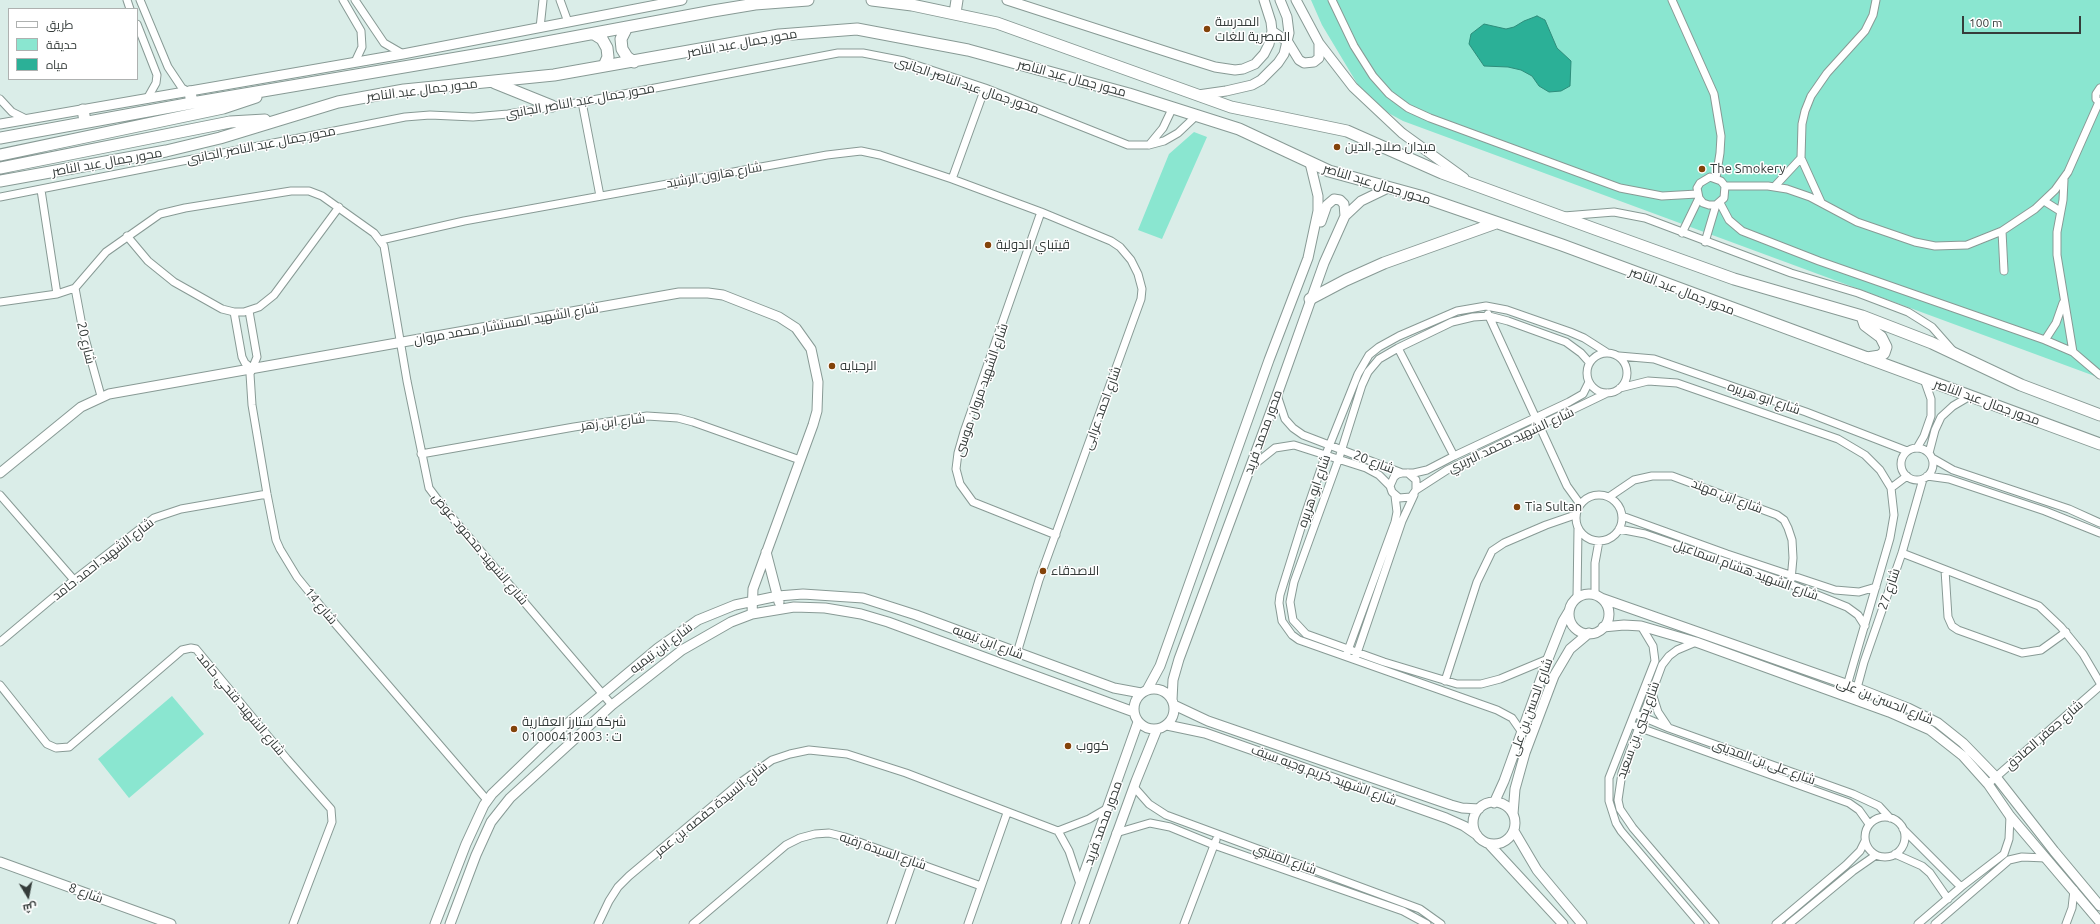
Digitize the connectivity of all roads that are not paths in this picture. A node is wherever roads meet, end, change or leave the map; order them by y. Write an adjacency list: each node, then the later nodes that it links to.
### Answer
1 (140, 0): 30 (street)
2 (343, 0): 27 (street)
3 (355, 0): 26 (street)
4 (543, 0): 21 (street)
5 (560, 0): 18 (street)
6 (682, 0): 18 (street)
7 (808, 0): 20 (main road, محور جمال عبد الناصر)
8 (872, 0): 17 (main road, محور جمال عبد الناصر)
9 (957, 0): 17 (main road)
10 (1007, 0): 22 (street)
11 (1264, 0): 22 (street)
12 (1280, 0): 24 (street)
13 (1296, 0): 25 (street)
14 (1332, 0): 65 (street)
15 (1672, 0): 55 (street)
16 (1876, 0): 52 (street)
17 (954, 13): 36 (main road, محور جمال عبد الناصر)
18 (568, 22): 21 (street)
19 (138, 26): 31 (street)
20 (627, 27): 23 (main road, محور جمال عبد الناصر); 28 (main road)
21 (540, 28): 26 (street)
22 (1272, 31): 24 (street)
23 (594, 34): 29 (main road); 33 (main road, محور جمال عبد الناصر)
24 (1288, 42): 25 (street); 36 (street)
25 (1319, 43): 59 (street)
26 (403, 54): 27 (street)
27 (355, 62): 37 (street)
28 (634, 62): 29 (main road, محور جمال عبد الناصر); 43 (main road, محور جمال عبد الناصر)
29 (604, 66): 32 (main road, محور جمال عبد الناصر)
30 (168, 67): 31 (street); 37 (street)
31 (156, 71): 38 (street)
32 (491, 82): 42 (main road); 47 (main road, محور جمال عبد الناصر)
33 (275, 88): 37 (main road, محور جمال عبد الناصر); 51 (main road)
34 (985, 88): 40 (street, محور جمال عبد الناصر الجانبى); 50 (street, محور جمال عبد الناصر الجانبى); 56 (street)
35 (2100, 88): 41 (street)
36 (1198, 95): 59 (main road, محور جمال عبد الناصر)
37 (191, 98): 38 (street); 45 (main road, محور جمال عبد الناصر)
38 (147, 99): 45 (street)
39 (0, 101): 46 (street)
40 (582, 102): 42 (street, محور جمال عبد الناصر الجانبى); 64 (street)
41 (2099, 102): 57 (street)
42 (552, 106): 63 (street, محور جمال عبد الناصر الجانبى)
43 (1173, 107): 44 (main road, محور جمال عبد الناصر); 50 (street)
44 (1198, 115): 50 (street, محور جمال عبد الناصر الجانبى); 53 (main road, محور جمال عبد الناصر)
45 (84, 116): 46 (street); 49 (main road, محور جمال عبد الناصر)
46 (27, 119): 48 (street)
47 (273, 121): 54 (main road); 58 (main road, محور جمال عبد الناصر)
48 (0, 124)
49 (0, 138)
50 (1149, 145)
51 (0, 155)
52 (1800, 158): 61 (street); 68 (street)
53 (1310, 164): 62 (main road, محور جمال عبد الناصر); 76 (street, محور محمد فريد)
54 (0, 168)
55 (1716, 178): 60 (street); 65 (street)
56 (952, 179): 64 (street, شارع هارون الرشيد); 72 (street, شارع هارون الرشيد)
57 (2064, 180): 67 (street); 71 (street)
58 (0, 181)
59 (1475, 186): 74 (main road, محور جمال عبد الناصر)
60 (1725, 186): 61 (street); 69 (street)
61 (1775, 186): 68 (street)
62 (1388, 188): 73 (street, محور محمد فريد); 75 (main road, محور جمال عبد الناصر)
63 (41, 190): 66 (street, محور جمال عبد الناصر الجانبى); 84 (street)
64 (600, 196): 80 (street, شارع هارون الرشيد)
65 (1698, 196): 69 (street); 78 (street)
66 (0, 197)
67 (2044, 201): 71 (street); 77 (street)
68 (1821, 202): 77 (street)
69 (1718, 204): 81 (street); 95 (street)
70 (340, 208): 79 (street); 80 (street); 89 (street)
71 (2060, 211): 87 (street)
72 (1041, 212): 146 (street, شارع احمد عرابى); 146 (street, شارع الشهيد مروان موسى)
73 (1345, 216): 76 (street); 85 (street, محور محمد فريد)
74 (1563, 217): 78 (street); 92 (main road, محور جمال عبد الناصر)
75 (1496, 223): 85 (main road); 102 (main road, محور جمال عبد الناصر)
76 (1315, 228): 183 (street, محور محمد فريد)
77 (2002, 231): 82 (street)
78 (1682, 233): 81 (street)
79 (127, 236): 83 (street); 90 (street)
80 (381, 240): 96 (street, شارع الشهيد محمود عوض)
81 (1705, 242): 100 (street)
82 (2004, 271)
83 (75, 288): 84 (street); 111 (street, شارع 20)
84 (57, 294): 86 (street)
85 (1310, 299): 110 (street, محور محمد فريد)
86 (0, 302)
87 (2064, 302): 93 (street); 94 (street)
88 (1486, 306): 91 (street); 98 (street, شارع ابو هريره); 117 (street, شارع ابو هريره)
89 (249, 311): 90 (street); 104 (street, شارع 14)
90 (234, 312): 104 (street)
91 (1488, 316): 97 (street, شارع ابو هريره); 103 (street, شارع ابو هريره); 114 (street)
92 (1862, 316): 100 (main road, محور جمال عبد الناصر); 102 (main road)
93 (2056, 323): 94 (street); 95 (street)
94 (2070, 329): 99 (street)
95 (2045, 340): 99 (street)
96 (400, 342): 104 (street, شارع الشهيد المستشار محمد مروان); 121 (street, شارع الشهيد محمود عوض); 126 (street, شارع الشهيد المستشار محمد مروان)
97 (1398, 348): 119 (street, شارع ابو هريره); 123 (street)
98 (1606, 352): 101 (street); 103 (street)
99 (2073, 352): 105 (street)
100 (1957, 355): 113 (main road, محور جمال عبد الناصر)
101 (1619, 356): 108 (street); 120 (street, شارع ابو هريره)
102 (1866, 358): 106 (main road, محور جمال عبد الناصر)
103 (1590, 362): 107 (street)
104 (251, 368): 111 (street, شارع الشهيد المستشار محمد مروان); 136 (street, شارع 14)
105 (2100, 375)
106 (1924, 379): 112 (main road, محور جمال عبد الناصر); 118 (street)
107 (1589, 382): 109 (street); 114 (street, شارع الشهيد محمد البربري)
108 (1620, 388): 109 (street); 133 (street, شارع ابو هريره)
109 (1607, 393): 115 (street, شارع الشهيد محمد البربري)
110 (1277, 395): 117 (street, شارع 20); 127 (street, محور محمد فريد)
111 (101, 396): 128 (street, شارع الشهيد المستشار محمد مروان)
112 (1970, 396): 116 (main road, محور جمال عبد الناصر); 124 (street)
113 (2100, 415)
114 (1535, 418): 115 (street); 123 (street, شارع الشهيد محمد البربري)
115 (1539, 426): 134 (street, شارع الشهيد محمد البربري); 139 (street)
116 (2100, 444)
117 (1330, 445): 119 (street, شارع 20); 122 (street, شارع ابو هريره)
118 (1917, 448): 120 (street); 124 (street)
119 (1342, 450): 125 (street, شارع ابو هريره); 129 (street, شارع 20)
120 (1907, 451): 130 (street)
121 (421, 454): 126 (street, شارع ابن زهر); 185 (street, شارع الشهيد محمود عوض)
122 (1326, 454): 125 (street, شارع 20); 127 (street, شارع 20); 172 (street, شارع ابو هريره)
123 (1454, 456): 129 (street, شارع الشهيد محمد البربري)
124 (1931, 456): 131 (street); 142 (street)
125 (1339, 458): 132 (street, شارع 20); 169 (street, شارع ابو هريره)
126 (800, 460): 148 (street, شارع الشهيد المستشار محمد مروان)
127 (1250, 468): 188 (street, محور محمد فريد)
128 (0, 473)
129 (1405, 473): 132 (street); 134 (street)
130 (1907, 476): 131 (street); 133 (street)
131 (1925, 477): 145 (street); 149 (street, شارع 27)
132 (1390, 486): 137 (street)
133 (1891, 488): 154 (street, شارع 27)
134 (1415, 492): 137 (street); 170 (street)
135 (0, 494): 152 (street)
136 (266, 494): 152 (street, شارع الشهيد احمد حامد); 206 (street, شارع 14)
137 (1395, 496): 169 (street)
138 (1610, 497): 139 (street); 141 (street); 151 (street, شارع ابن مهند)
139 (1580, 504): 140 (street)
140 (1575, 515): 143 (street); 177 (street)
141 (1622, 516): 144 (street); 151 (street, شارع الشهيد هشام اسماعيل)
142 (2100, 523)
143 (1578, 529): 147 (street); 157 (street)
144 (1619, 529): 147 (street); 153 (street, شارع الشهيد هشام اسماعيل)
145 (2100, 533)
146 (1056, 536): 171 (street, شارع احمد عرابى)
147 (1599, 541): 156 (street)
148 (766, 551): 155 (street); 158 (street, شارع الشهيد المستشار محمد مروان)
149 (1902, 553): 150 (street); 176 (street, شارع 27)
150 (1946, 570): 165 (street); 165 (street)
151 (1791, 576): 153 (street, شارع ابن مهند); 154 (street, شارع الشهيد هشام اسماعيل)
152 (74, 580): 167 (street, شارع الشهيد احمد حامد)
153 (1790, 584): 163 (street, شارع الشهيد هشام اسماعيل)
154 (1876, 587): 163 (street, شارع 27)
155 (778, 596): 158 (street, شارع ابن تيميه); 159 (street); 171 (street, شارع ابن تيميه)
156 (1598, 597): 157 (street); 164 (street); 180 (street, شارع الحسن بن على)
157 (1577, 598): 160 (street)
158 (751, 601): 161 (street, شارع الشهيد المستشار محمد مروان); 185 (street, شارع ابن تيميه)
159 (780, 608): 161 (street, شارع ابن تيميه); 190 (street, شارع ابن تيميه)
160 (1569, 611): 166 (street); 173 (street, شارع الحسن بن على)
161 (752, 614): 189 (street, شارع ابن تيميه)
162 (1641, 626): 164 (street, شارع الحسن بن على); 168 (street, شارع الحسن بن على); 191 (street, شارع يحيي بن سعيد)
163 (1865, 626): 174 (street, شارع 27)
164 (1604, 627): 166 (street)
165 (2066, 632): 178 (street)
166 (1589, 633): 211 (street, شارع الحسن بن على)
167 (0, 642)
168 (1696, 642): 184 (street, شارع يحيي بن سعيد); 186 (street, شارع الحسن بن على)
169 (1348, 649): 170 (street, شارع ابو هريره); 172 (street)
170 (1357, 652): 175 (street); 177 (street, شارع ابو هريره)
171 (1017, 653): 183 (street, شارع ابن تيميه)
172 (1346, 657): 175 (street, شارع ابو هريره)
173 (1548, 659): 177 (street, شارع ابو هريره); 199 (street, شارع الحسن بن على)
174 (1855, 659): 176 (street); 180 (street, شارع 27)
175 (1355, 660): 199 (street, شارع ابو هريره)
176 (1864, 662): 182 (street, شارع 27)
177 (1445, 681)
178 (2100, 683)
179 (0, 685): 239 (street, شارع الشهيد فتحي حامد)
180 (1847, 685): 182 (street, شارع الحسن بن على); 186 (street, شارع 27)
181 (2100, 686): 200 (street, شارع جعفر الصادق)
182 (1857, 688): 187 (street, شارع 27); 200 (street, شارع الحسن بن على)
183 (1144, 692): 188 (street); 190 (street)
184 (1652, 692): 192 (street, شارع يحيي بن سعيد); 197 (street)
185 (602, 694): 189 (street, شارع الشهيد محمود عوض); 202 (street, شارع ابن تيميه)
186 (1844, 696): 187 (street, شارع الحسن بن على)
187 (1854, 699): 201 (street, شارع الحسن بن على)
188 (1173, 702): 195 (street); 208 (street, شارع الشهيد كريم وجيه سيف)
189 (612, 705): 204 (street, شارع ابن تيميه)
190 (1134, 712): 193 (street)
191 (1633, 713): 192 (street, شارع على بن المدينى); 194 (street, شارع يحيي بن سعيد)
192 (1642, 717): 196 (street, شارع يحيي بن سعيد); 197 (street, شارع على بن المدينى)
193 (1138, 722): 198 (street); 207 (street, محور محمد فريد)
194 (1629, 723): 196 (street, شارع على بن المدينى); 253 (street, شارع يحيي بن سعيد)
195 (1167, 725): 198 (street); 220 (street, شارع الشهيد كريم وجيه سيف)
196 (1638, 727): 214 (street, شارع على بن المدينى); 254 (street, شارع يحيي بن سعيد)
197 (1669, 728): 213 (street, شارع على بن المدينى)
198 (1158, 729): 203 (street, محور محمد فريد)
199 (1521, 731): 205 (street, شارع الحسن بن على)
200 (1996, 777): 201 (street, شارع جعفر الصادق); 236 (street, شارع الحسن بن على)
201 (1988, 784): 212 (street, شارع الحسن بن على)
202 (498, 787): 204 (street); 206 (street, شارع ابن تيميه)
203 (1134, 787): 218 (street, محور محمد فريد); 219 (street, شارع المتنبي)
204 (510, 798): 210 (street, شارع ابن تيميه)
205 (1494, 802): 208 (street); 211 (street)
206 (486, 803): 210 (street); 240 (street, شارع ابن تيميه)
207 (1108, 808): 216 (street); 231 (street, محور محمد فريد)
208 (1479, 809): 220 (street)
209 (1007, 813): 216 (street, شارع السيدة حفصه بن عمر); 232 (street); 242 (street, شارع السيدة حفصه بن عمر)
210 (496, 814): 241 (street, شارع ابن تيميه)
211 (1513, 814): 217 (street)
212 (2010, 816): 225 (street); 227 (street, شارع الحسن بن على)
213 (1890, 818): 214 (street); 215 (street)
214 (1869, 824): 221 (street)
215 (1903, 829): 224 (street); 233 (street)
216 (1058, 831): 231 (street)
217 (1514, 831): 223 (street); 252 (street)
218 (1116, 834): 222 (street, شارع المتنبي); 247 (street, محور محمد فريد)
219 (1218, 834): 222 (street); 250 (street, شارع المتنبي)
220 (1477, 835): 223 (street)
221 (1865, 841): 226 (street); 255 (street)
222 (1214, 844): 248 (street); 249 (street, شارع المتنبي)
223 (1489, 844): 251 (street)
224 (1895, 854): 226 (street); 235 (street)
225 (2004, 854): 228 (street); 233 (street)
226 (1876, 855): 256 (street)
227 (2046, 858): 228 (street); 234 (street, شارع الحسن بن على)
228 (2009, 860): 258 (street)
229 (913, 861): 232 (street, شارع السيدة رقيه); 243 (street, شارع السيدة رقيه); 244 (street)
230 (0, 862): 238 (street, شارع 8)
231 (1080, 885): 246 (street, محور محمد فريد)
232 (981, 886): 245 (street)
233 (1961, 887): 235 (street)
234 (2074, 890): 237 (street, شارع الحسن بن على); 259 (street)
235 (1948, 899): 257 (street)
236 (2100, 906)
237 (2100, 922)
238 (171, 924)
239 (293, 924)
240 (435, 924)
241 (450, 924)
242 (598, 924)
243 (693, 924)
244 (890, 924)
245 (968, 924)
246 (1066, 924)
247 (1084, 924)
248 (1184, 924)
249 (1427, 924)
250 (1440, 924)
251 (1563, 924)
252 (1582, 924)
253 (1700, 924)
254 (1715, 924)
255 (1776, 924)
256 (1789, 924)
257 (1918, 924)
258 (1935, 924)
259 (2066, 924)

